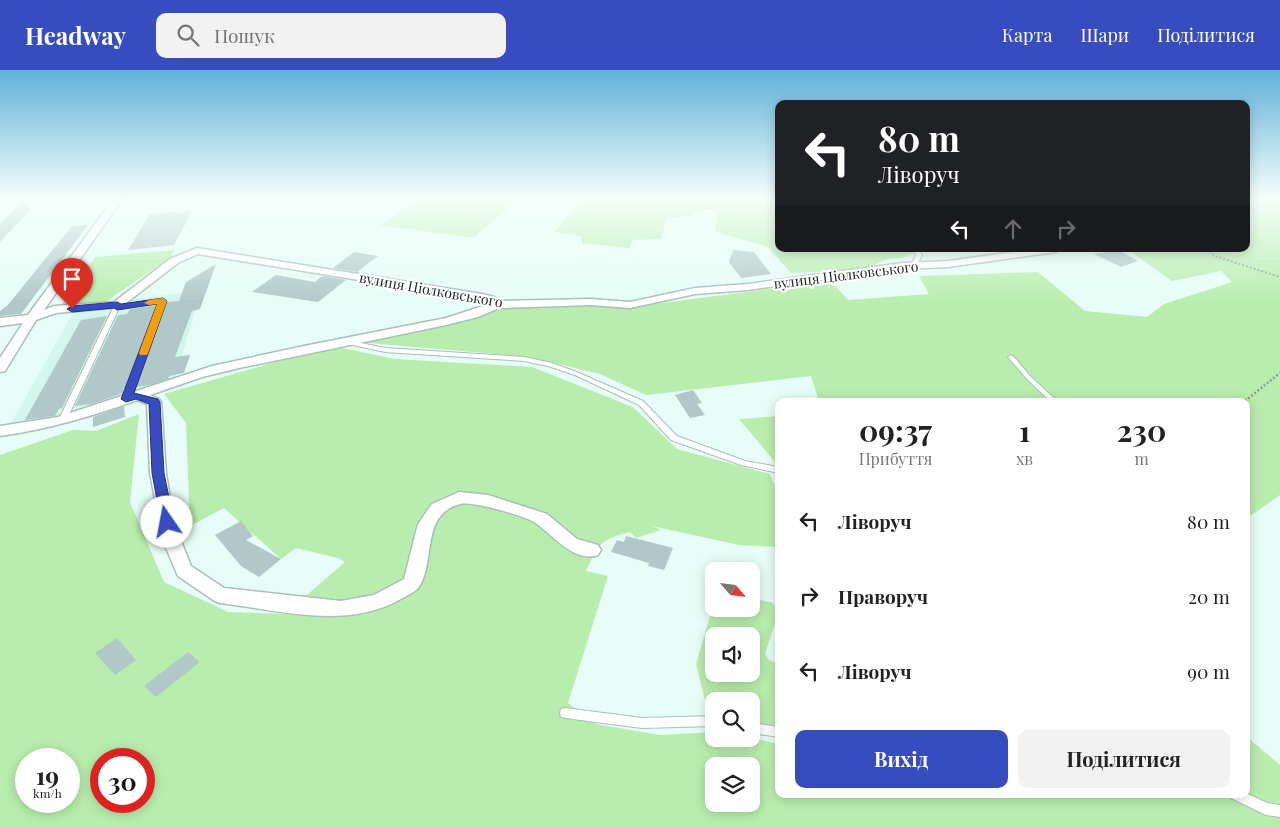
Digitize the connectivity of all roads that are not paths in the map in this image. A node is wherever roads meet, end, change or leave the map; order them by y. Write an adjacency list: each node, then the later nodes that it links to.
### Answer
1 (94, 232): 7 (street)
2 (918, 252): 4 (lane)
3 (1034, 252): 4 (street, вулиця Ціолковського)
4 (914, 265): 5 (street, вулиця Ціолковського)
5 (497, 304): 6 (street, вулиця Ціолковського); 9 (street)
6 (117, 306): 7 (street); 12 (lane); 14 (lane)
7 (32, 318): 8 (street); 11 (street)
8 (0, 322)
9 (342, 342): 12 (street); 16 (lane)
10 (1011, 357): 13 (lane)
11 (0, 368)
12 (131, 397): 14 (street); 17 (street)
13 (1051, 398)
14 (62, 420): 15 (street)
15 (0, 431)
16 (775, 469)
17 (592, 550)
18 (565, 713): 19 (lane)
19 (705, 721)
20 (760, 729): 21 (lane)
21 (775, 731)
22 (1243, 798): 23 (lane)
23 (1280, 811)

